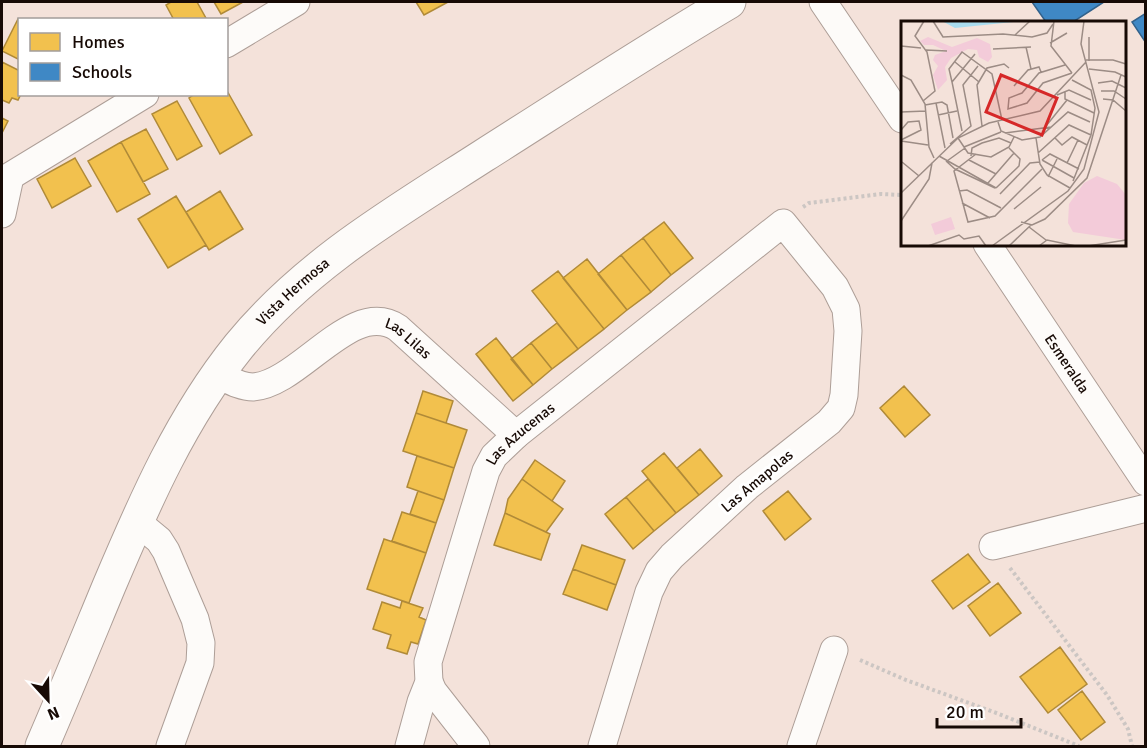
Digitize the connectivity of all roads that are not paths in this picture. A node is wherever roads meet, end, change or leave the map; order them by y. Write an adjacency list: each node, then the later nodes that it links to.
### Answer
1 (297, 2): 4 (street)
2 (729, 2): 11 (main road, Vista Hermosa)
3 (823, 2): 6 (street)
4 (228, 44)
5 (142, 96): 7 (street)
6 (901, 115)
7 (6, 179): 8 (street)
8 (2, 214)
9 (783, 223): 12 (street, Las Azucenas); 23 (street, Las Amapolas)
10 (988, 246): 13 (street, Esmeralda)
11 (218, 375): 12 (street, Las Lilas); 15 (main road, Vista Hermosa)
12 (516, 435): 18 (street, Las Azucenas)
13 (1146, 482)
14 (1146, 508): 16 (street)
15 (136, 521): 19 (main road, Vista Hermosa); 20 (street)
16 (993, 546)
17 (834, 650): 24 (street)
18 (429, 682): 21 (street, Las Azucenas); 22 (street)
19 (42, 747)
20 (170, 747)
21 (408, 747)
22 (476, 747)
23 (602, 747)
24 (801, 747)

